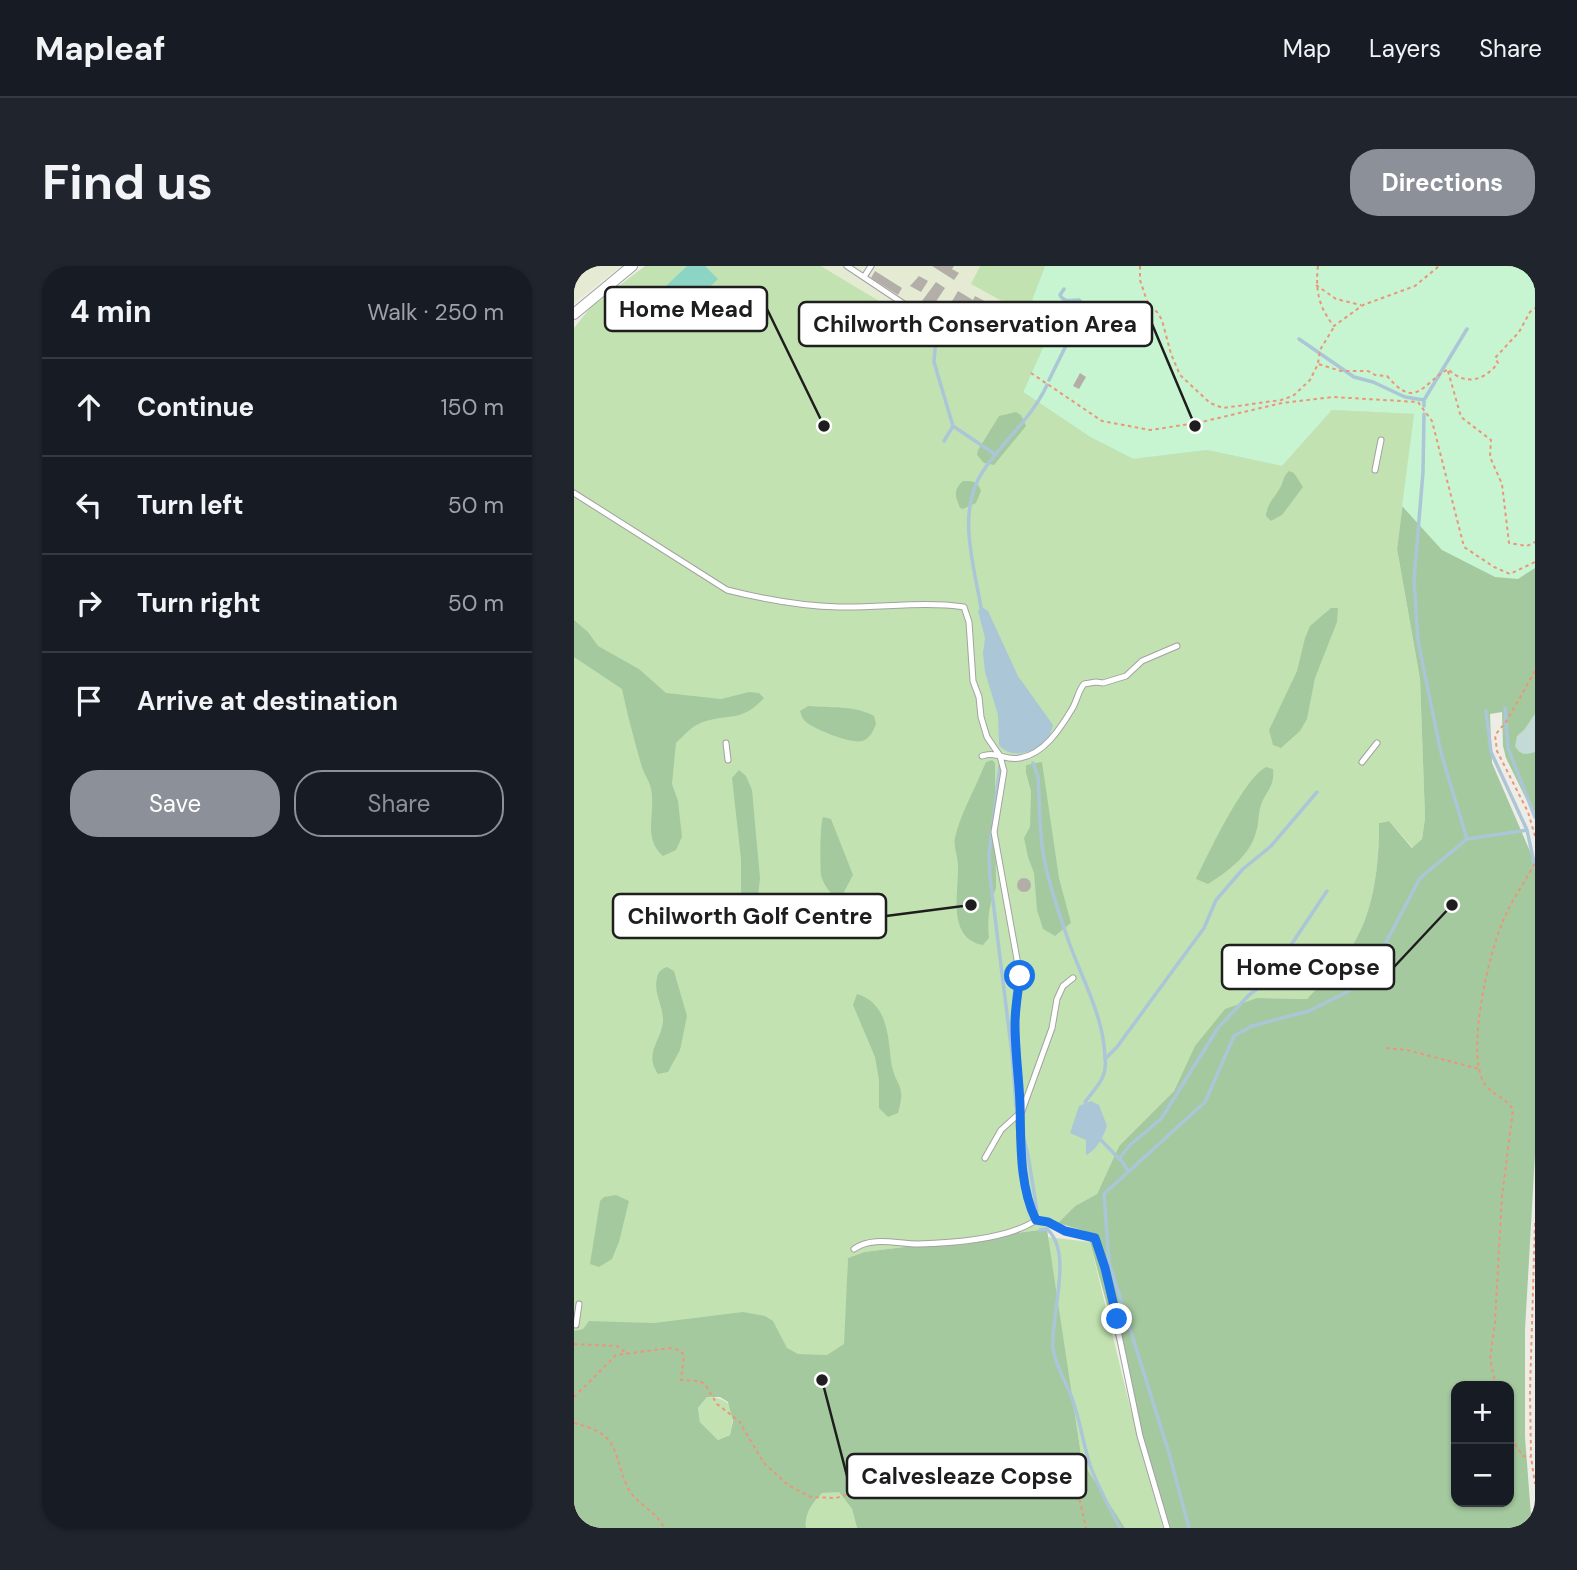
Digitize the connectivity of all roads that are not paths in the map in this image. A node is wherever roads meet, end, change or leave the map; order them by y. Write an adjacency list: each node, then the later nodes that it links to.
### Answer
1 (632, 266): 5 (street)
2 (847, 266): 4 (lane)
3 (872, 266): 4 (lane)
4 (864, 277): 6 (lane)
5 (574, 314)
6 (965, 321)
7 (1381, 440): 8 (lane)
8 (1375, 470)
9 (574, 493): 14 (lane)
10 (1177, 646): 14 (lane)
11 (726, 743): 15 (lane)
12 (1377, 743): 16 (lane)
13 (982, 756): 14 (lane)
14 (1000, 757): 18 (lane)
15 (728, 760)
16 (1362, 762)
17 (1073, 978): 18 (lane)
18 (1020, 1114): 19 (lane); 20 (lane)
19 (985, 1158)
20 (1036, 1220): 21 (lane); 24 (lane)
21 (854, 1249)
22 (579, 1304): 23 (lane)
23 (576, 1325)
24 (1167, 1528)

